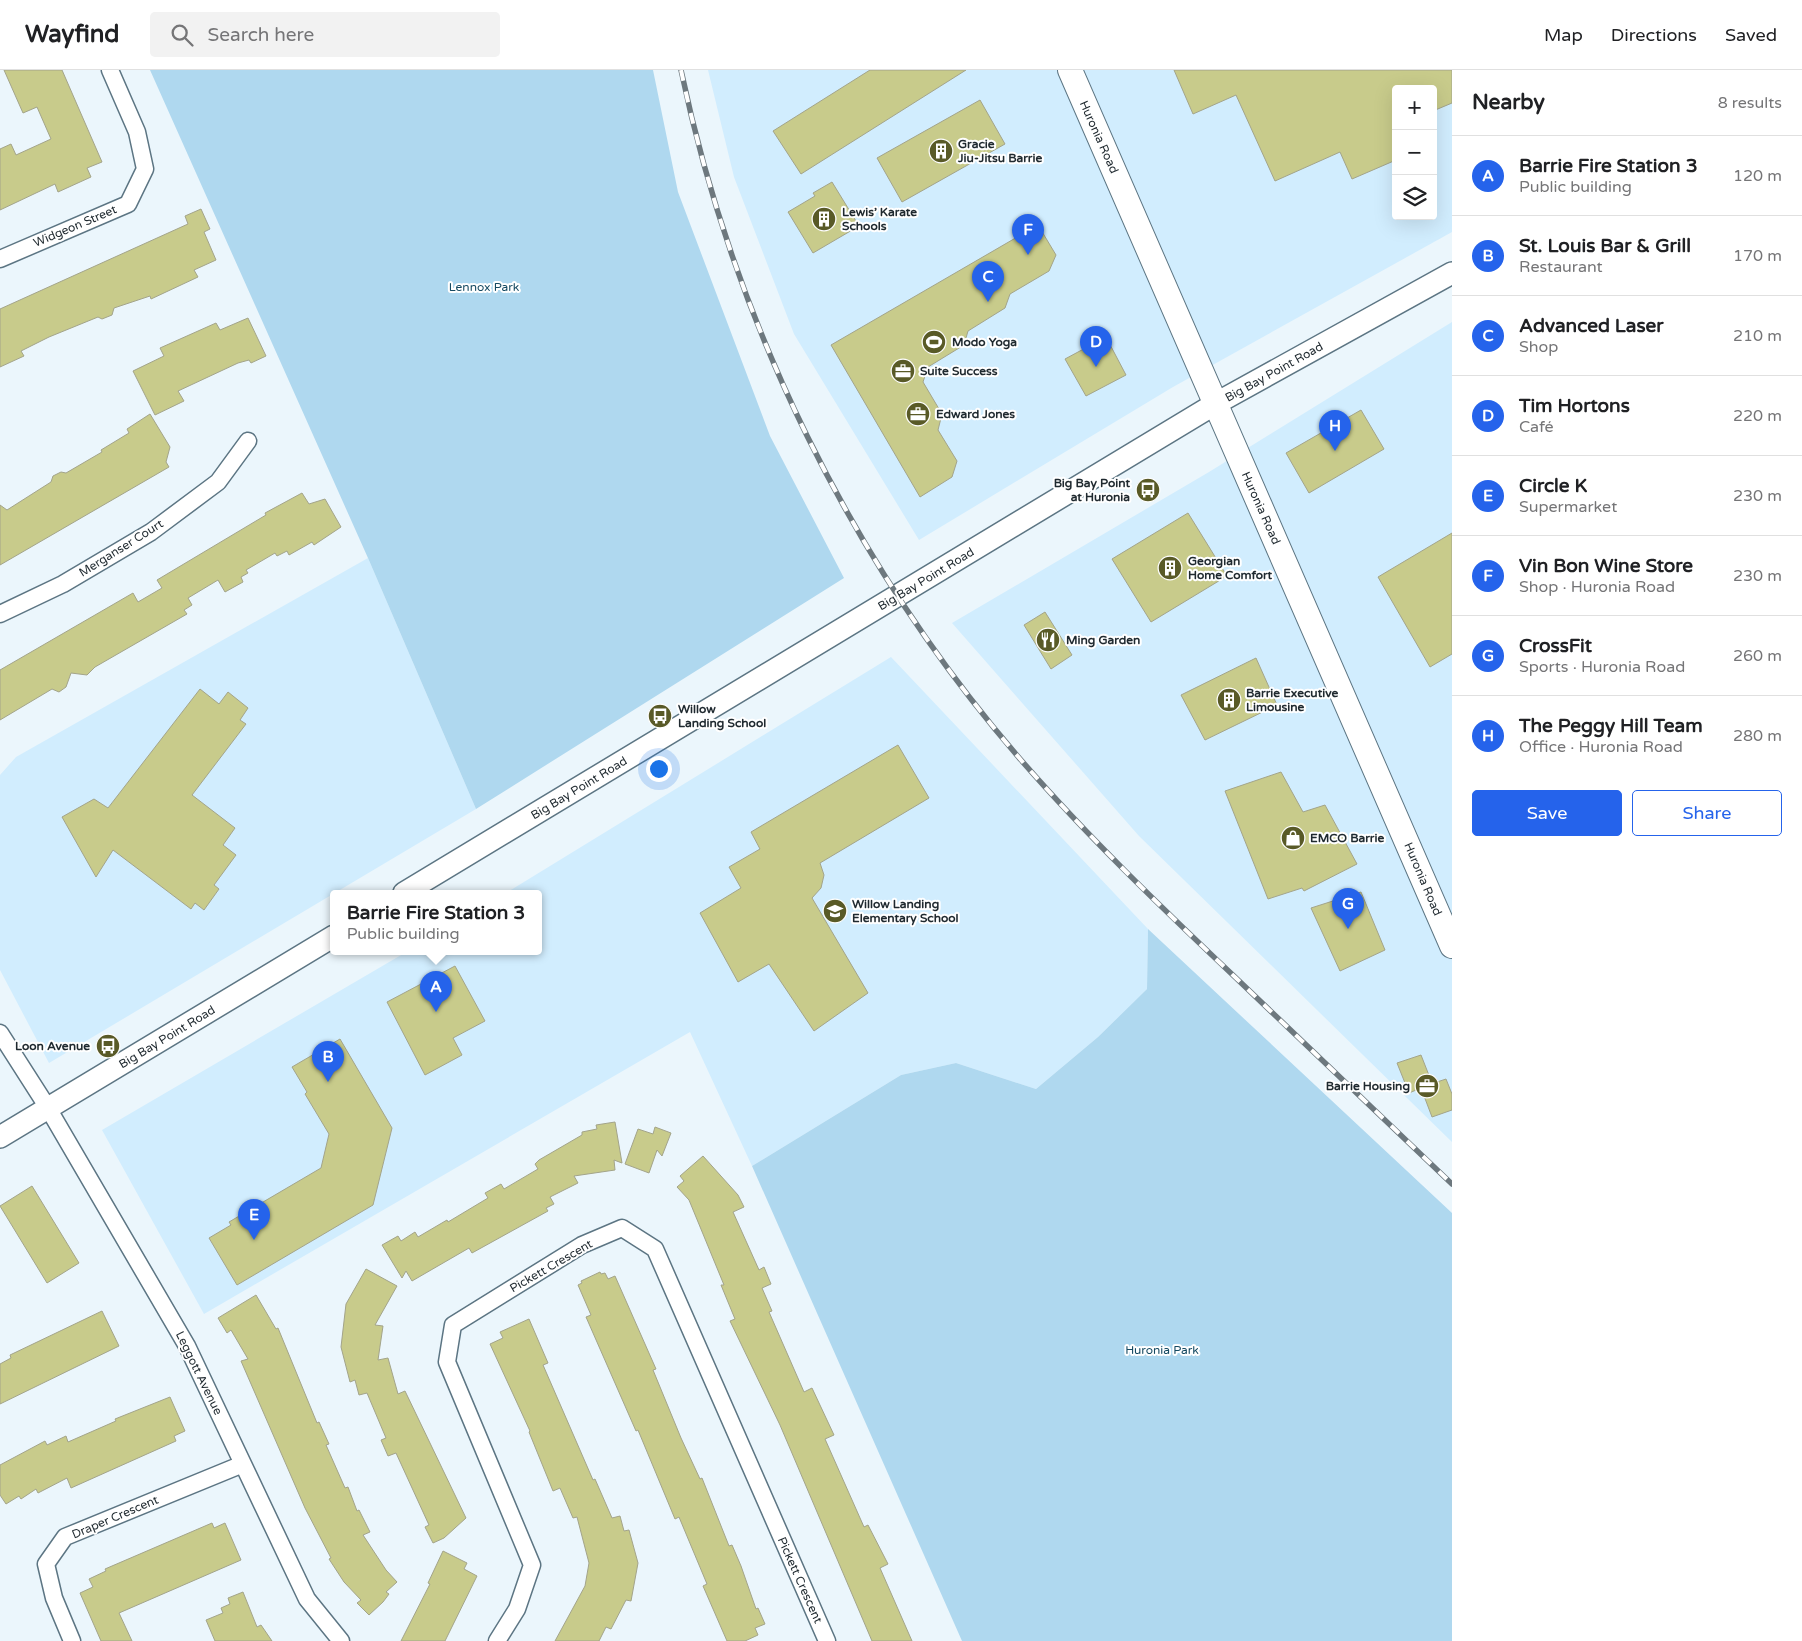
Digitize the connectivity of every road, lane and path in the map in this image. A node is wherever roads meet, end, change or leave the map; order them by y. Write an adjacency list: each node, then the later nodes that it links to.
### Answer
1 (110, 70): 3 (street, Widgeon Street)
2 (1070, 70): 5 (main road, Huronia Road)
3 (0, 258)
4 (1452, 273): 5 (street, Big Bay Point Road)
5 (1216, 404): 8 (street, Big Bay Point Road); 10 (main road, Huronia Road)
6 (248, 441): 7 (street, Merganser Court)
7 (0, 614)
8 (409, 890)
9 (330, 938): 12 (street, Big Bay Point Road)
10 (1451, 939)
11 (0, 1033): 12 (street)
12 (48, 1108): 13 (street, Big Bay Point Road); 14 (street, Leggott Avenue)
13 (0, 1137)
14 (243, 1464): 15 (street, Draper Crescent); 16 (street, Leggott Avenue)
15 (72, 1641)
16 (341, 1641)
17 (497, 1641): 18 (street, Pickett Crescent)
18 (827, 1641)

